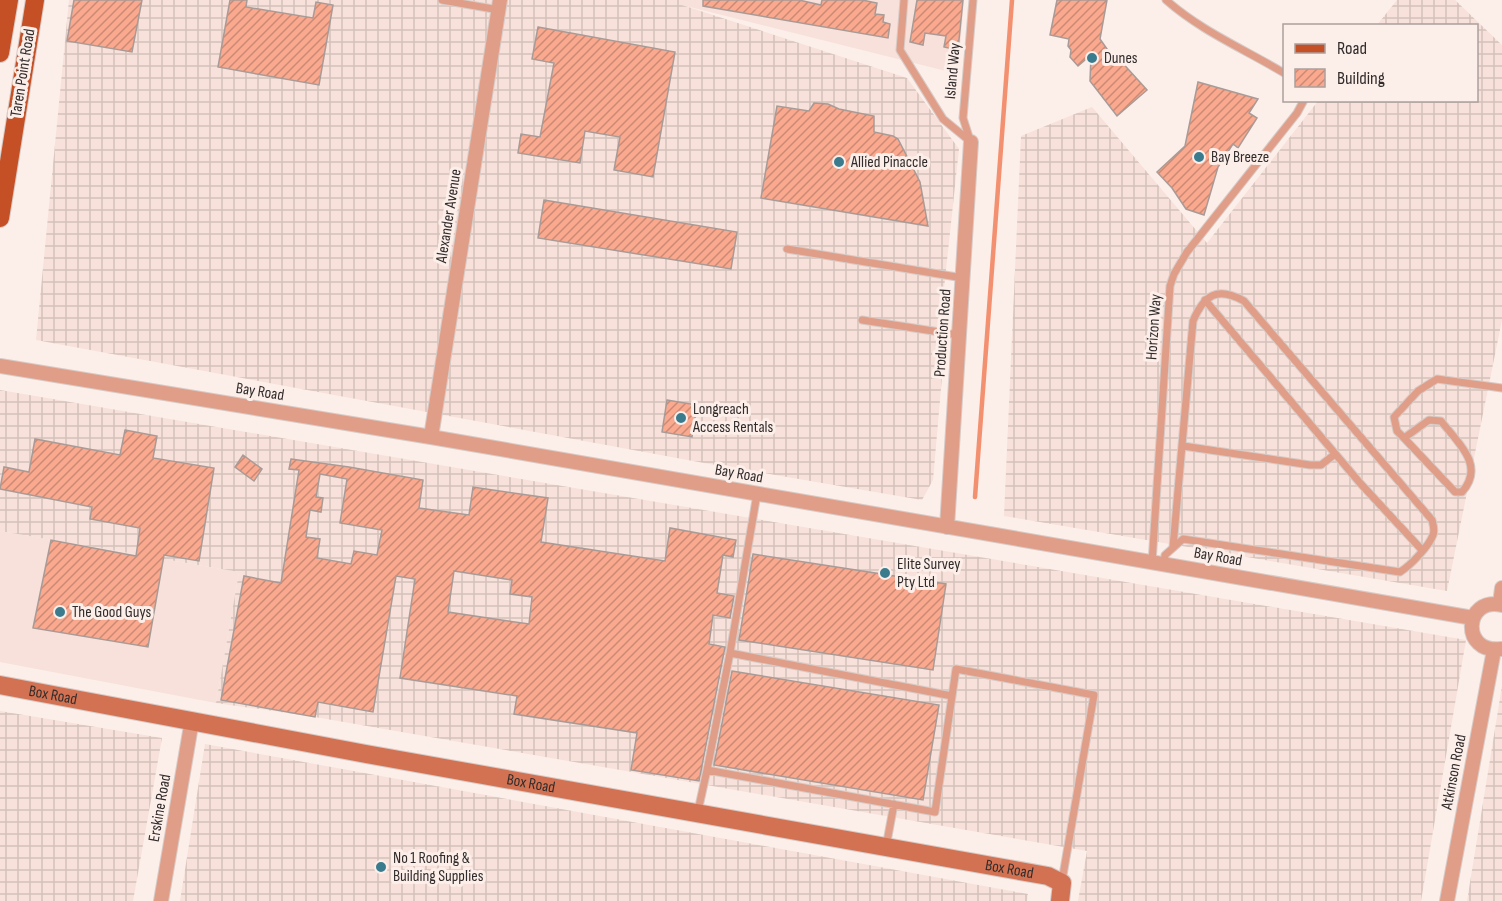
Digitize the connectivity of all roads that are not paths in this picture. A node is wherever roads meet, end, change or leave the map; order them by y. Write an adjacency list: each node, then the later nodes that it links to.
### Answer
1 (9, 0): 8 (main road, Taren Point Road)
2 (35, 0): 12 (main road, Taren Point Road)
3 (442, 0): 7 (lane)
4 (904, 0): 11 (lane)
5 (973, 0): 11 (lane, Island Way)
6 (1166, 0): 9 (lane)
7 (500, 5): 20 (street, Alexander Avenue)
8 (0, 53)
9 (1283, 72)
10 (1303, 102): 28 (lane, Horizon Way)
11 (971, 142): 14 (street, Production Road)
12 (0, 218)
13 (787, 249): 14 (lane)
14 (963, 278): 17 (street, Production Road)
15 (1205, 300): 22 (lane); 23 (lane); 27 (lane)
16 (862, 320): 17 (lane)
17 (959, 335): 25 (street, Production Road)
18 (0, 366): 20 (street, Bay Road)
19 (1502, 388): 21 (lane)
20 (431, 437): 24 (street, Bay Road)
21 (1404, 438): 21 (lane)
22 (1183, 446): 23 (lane); 26 (lane)
23 (1335, 454): 27 (lane)
24 (757, 494): 25 (street, Bay Road); 33 (lane)
25 (947, 527): 28 (street, Bay Road)
26 (1173, 547): 27 (lane); 28 (lane)
27 (1422, 550)
28 (1158, 564): 31 (street, Bay Road)
29 (1502, 588): 30 (street)
30 (1501, 604): 31 (street)
31 (1473, 618): 32 (street)
32 (1498, 650): 43 (street, Atkinson Road)
33 (730, 653): 35 (lane); 37 (lane)
34 (0, 685): 36 (street, Box Road)
35 (952, 696): 38 (lane); 41 (lane)
36 (192, 720): 39 (street, Box Road); 42 (street, Erskine Road)
37 (707, 770): 38 (lane); 39 (lane)
38 (894, 804): 40 (lane)
39 (698, 813): 40 (street, Box Road)
40 (886, 847): 41 (street, Box Road)
41 (1061, 892)
42 (161, 901)
43 (1447, 901)

